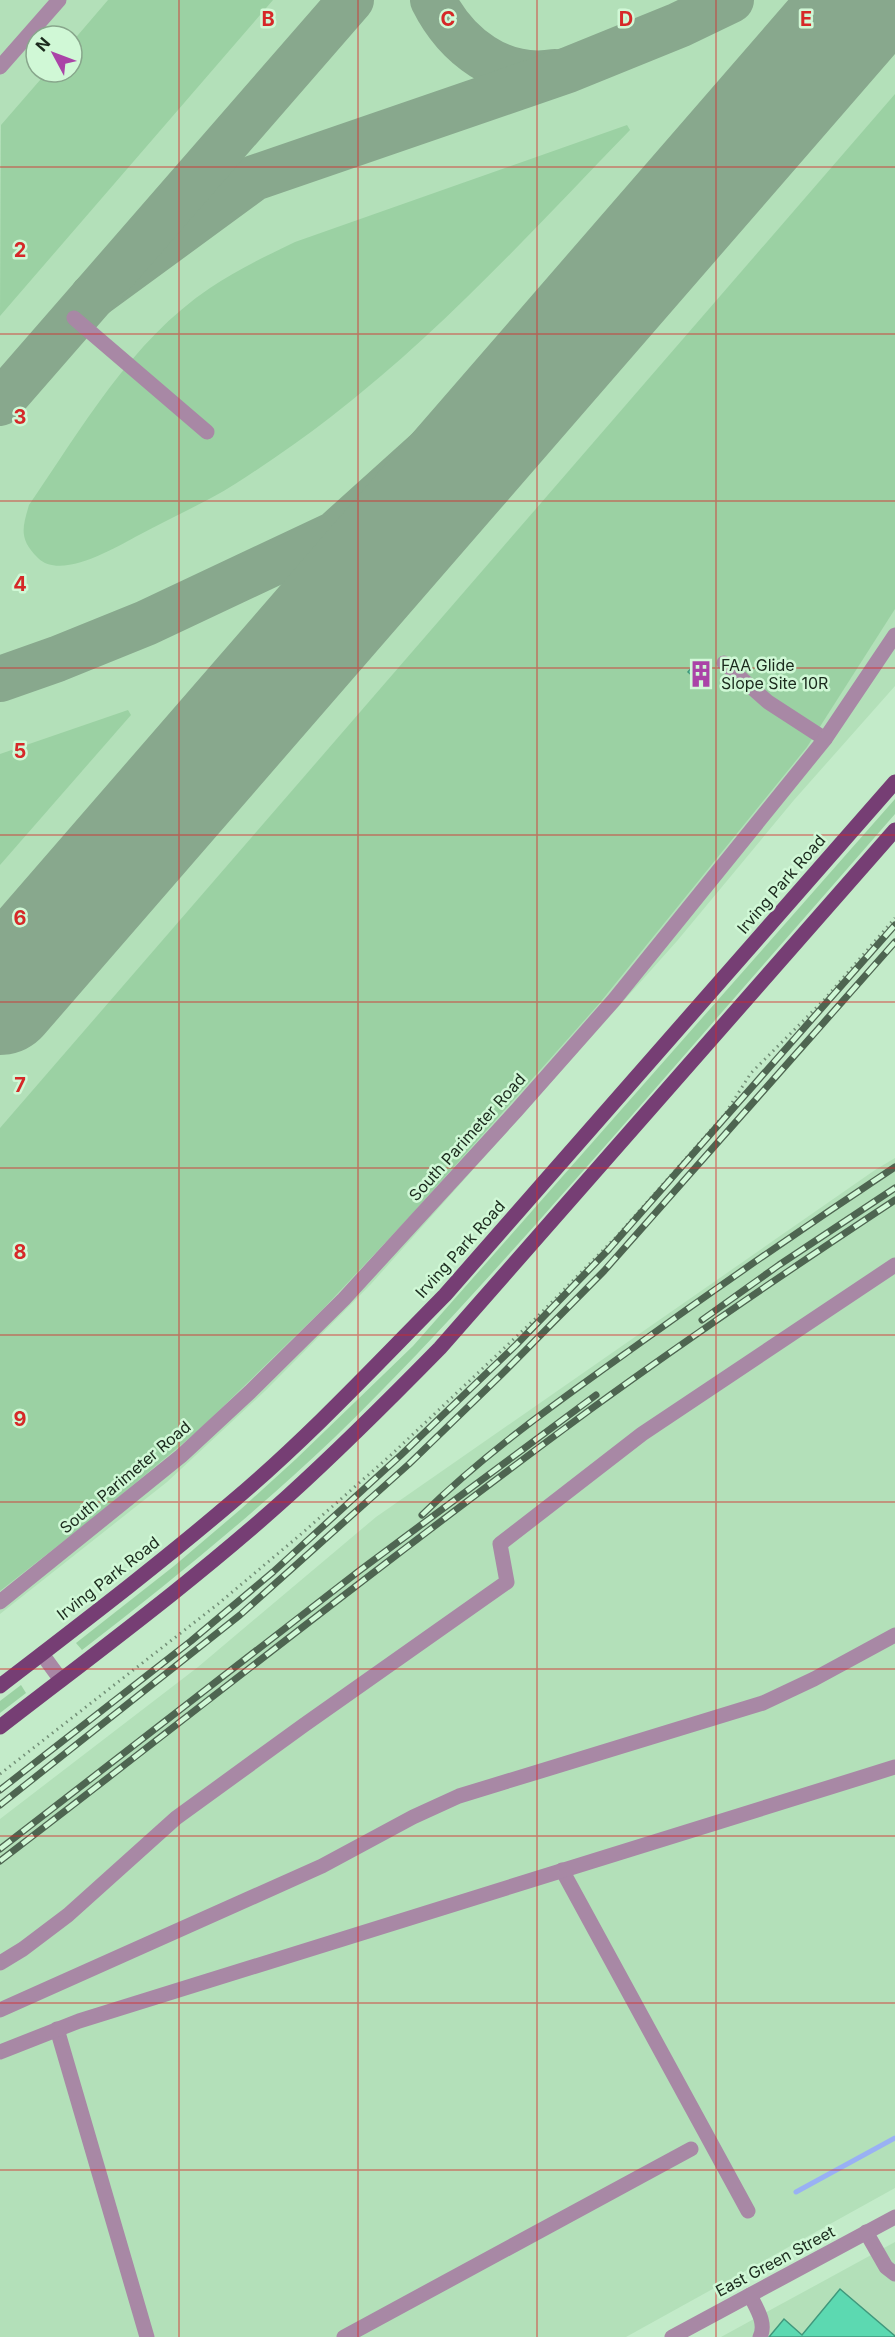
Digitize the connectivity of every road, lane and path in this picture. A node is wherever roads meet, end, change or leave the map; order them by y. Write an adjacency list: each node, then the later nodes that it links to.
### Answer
1 (59, 0): 2 (street)
2 (0, 67)
3 (74, 318): 4 (street)
4 (207, 432)
5 (895, 635): 7 (street, South Parimeter Road)
6 (724, 663): 7 (street)
7 (825, 739): 12 (street, South Parimeter Road)
8 (895, 782): 14 (main road, Irving Park Road)
9 (895, 830): 15 (main road)
10 (895, 918): 19 (path)
11 (895, 1265): 21 (street)
12 (0, 1602)
13 (895, 1635): 22 (street)
14 (42, 1654): 15 (street); 16 (main road, Irving Park Road)
15 (61, 1680): 17 (main road)
16 (0, 1686)
17 (0, 1727)
18 (895, 1767): 20 (street)
19 (0, 1774)
20 (562, 1870): 23 (street); 26 (street)
21 (0, 1963)
22 (0, 2010)
23 (57, 2029): 24 (street); 31 (street)
24 (0, 2052)
25 (691, 2149): 32 (street)
26 (748, 2211)
27 (895, 2217): 28 (street, East Green Street)
28 (866, 2232): 29 (street); 30 (street, East Green Street)
29 (895, 2274)
30 (750, 2295): 33 (street, East Green Street); 34 (street)
31 (147, 2337)
32 (344, 2337)
33 (672, 2337)
34 (759, 2337)

